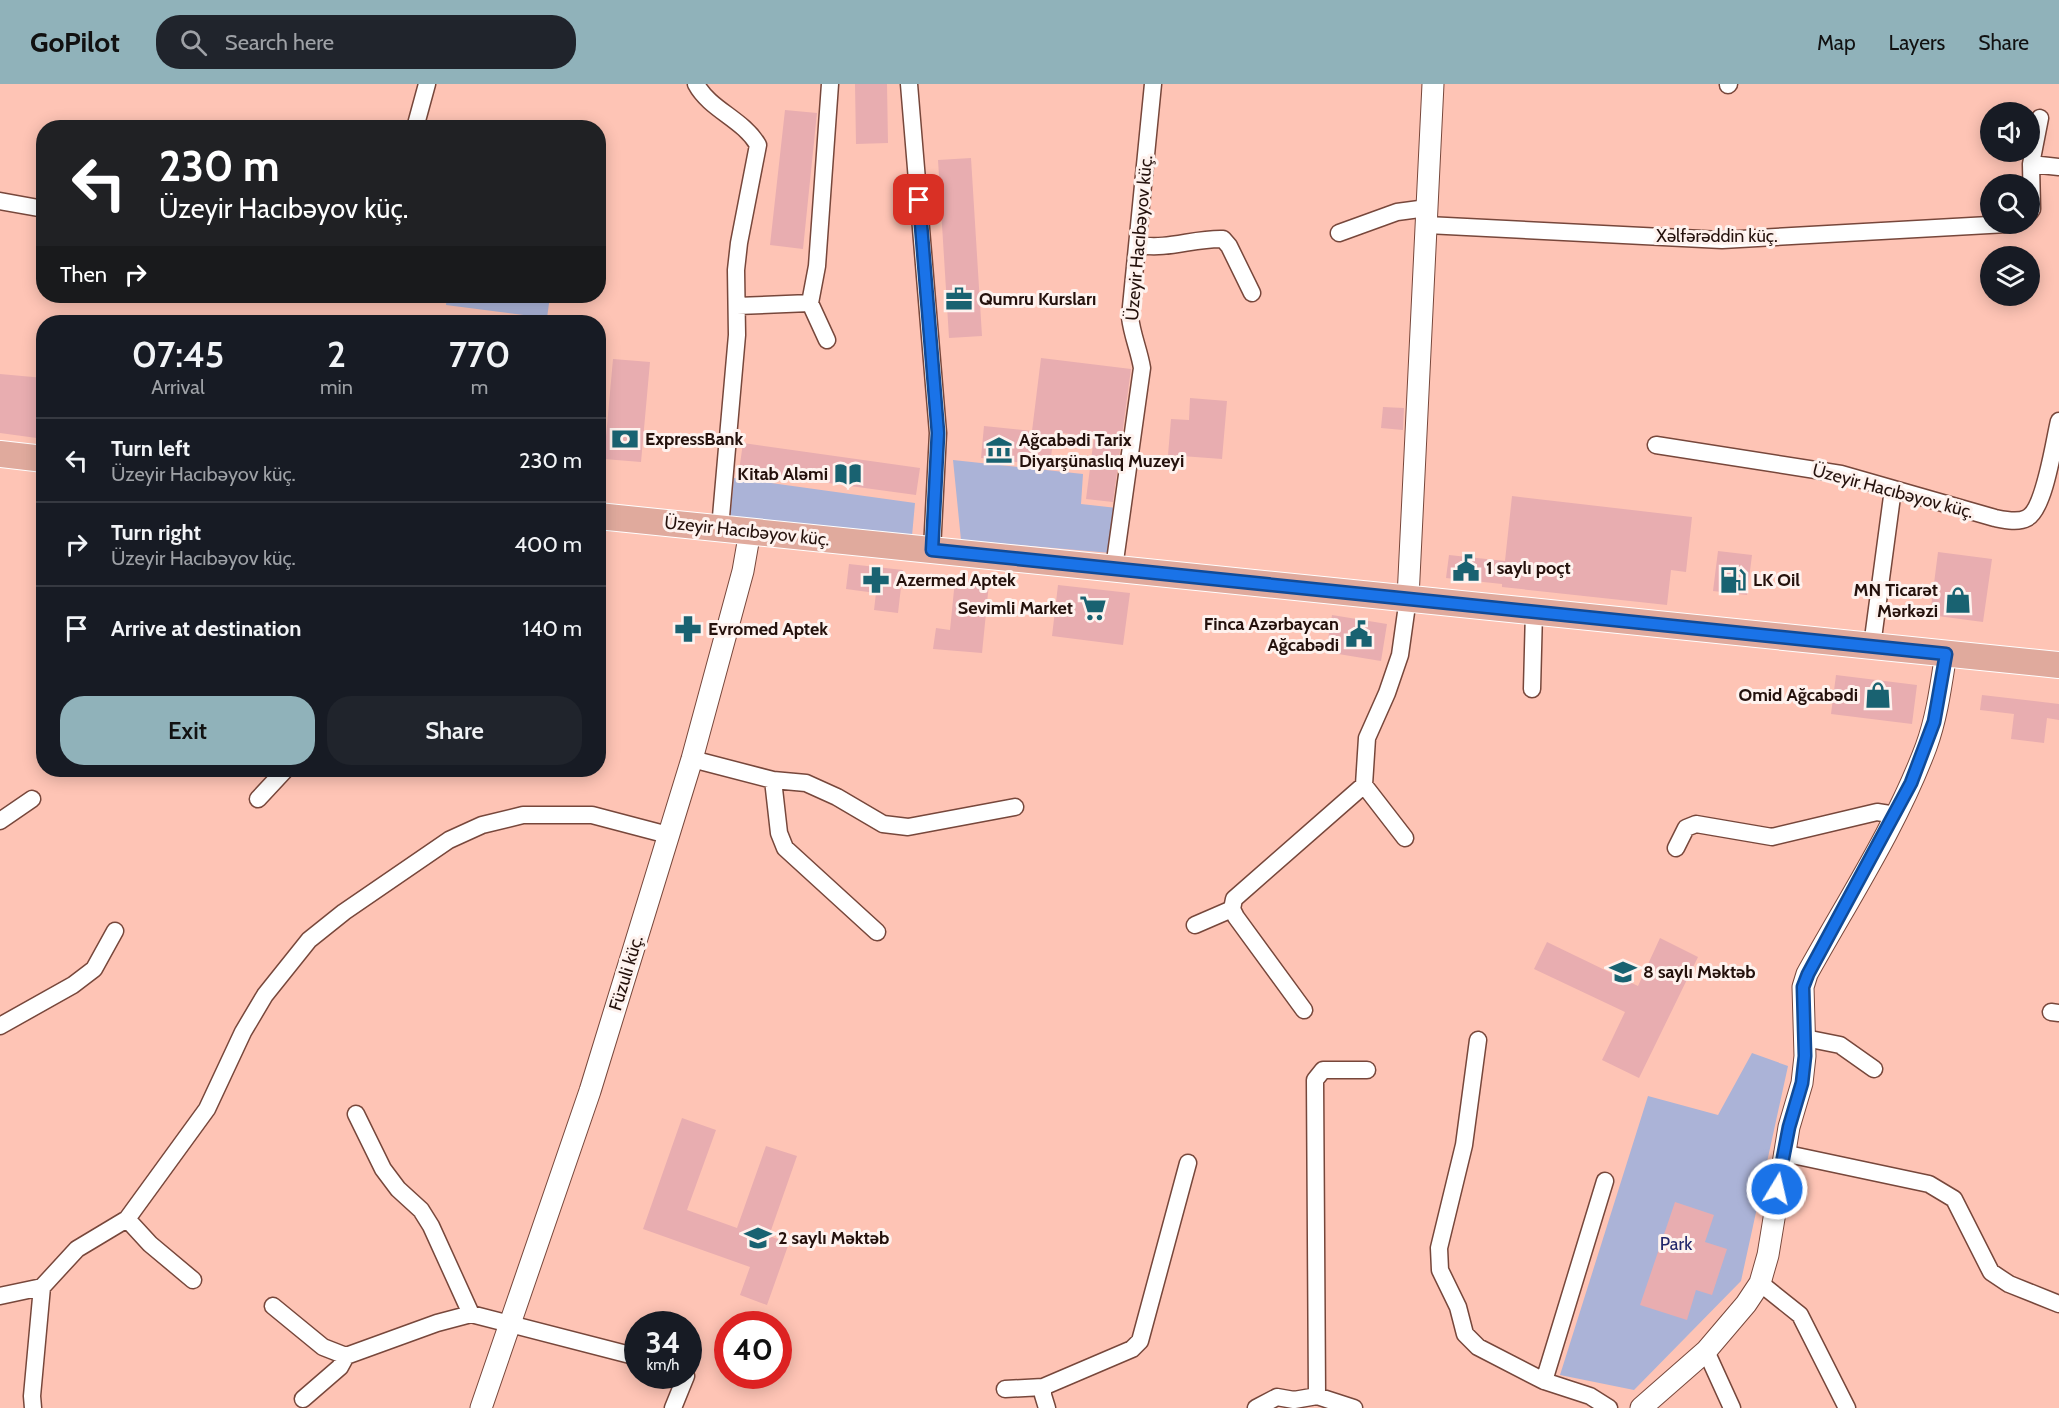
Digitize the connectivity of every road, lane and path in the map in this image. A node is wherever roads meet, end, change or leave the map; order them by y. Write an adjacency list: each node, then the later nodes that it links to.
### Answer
1 (427, 84): 7 (street)
2 (696, 84): 19 (street)
3 (830, 84): 18 (street)
4 (909, 84): 29 (street)
5 (1153, 84): 16 (street, Üzeyir Hacıbəyov küç.)
6 (1433, 84): 13 (street)
7 (417, 120)
8 (2031, 164): 9 (street); 10 (street)
9 (2059, 167)
10 (2031, 174)
11 (0, 201): 12 (street)
12 (36, 208)
13 (1427, 216): 14 (street, Xəlfərəddin küç.); 15 (street, Xəlfərəddin küç.); 31 (street)
14 (1980, 226)
15 (1339, 233)
16 (1139, 245): 17 (street); 30 (street, Üzeyir Hacıbəyov küç.)
17 (1252, 293)
18 (810, 303): 19 (street); 20 (street)
19 (737, 306): 27 (street)
20 (827, 340)
21 (2059, 421): 25 (street, Üzeyir Hacıbəyov küç.)
22 (1656, 445): 25 (street, Üzeyir Hacıbəyov küç.)
23 (0, 454): 24 (main road)
24 (36, 458)
25 (1893, 489): 33 (street)
26 (606, 517): 27 (main road, Üzeyir Hacıbəyov küç.)
27 (720, 528): 28 (main road, Üzeyir Hacıbəyov küç.)
28 (750, 531): 29 (main road, Üzeyir Hacıbəyov küç.); 37 (street, Füzuli küç.)
29 (932, 550): 30 (main road, Üzeyir Hacıbəyov küç.)
30 (1114, 568): 31 (main road, Üzeyir Hacıbəyov küç.)
31 (1408, 598): 32 (main road, Üzeyir Hacıbəyov küç.); 40 (street)
32 (1533, 611): 33 (main road, Üzeyir Hacıbəyov küç.); 36 (street)
33 (1872, 646): 34 (main road, Üzeyir Hacıbəyov küç.)
34 (1946, 654): 35 (main road, Üzeyir Hacıbəyov küç.); 44 (street)
35 (2059, 665)
36 (1532, 689)
37 (692, 759): 39 (street); 46 (street, Füzuli küç.)
38 (278, 777): 42 (street)
39 (773, 780): 43 (street); 52 (street)
40 (1364, 785): 47 (street); 49 (street)
41 (32, 799): 45 (street)
42 (258, 799)
43 (1015, 807)
44 (1896, 815): 48 (street); 55 (street)
45 (0, 821)
46 (668, 834): 63 (street); 71 (street, Füzuli küç.)
47 (1405, 838)
48 (1676, 848)
49 (1232, 909): 50 (street); 53 (street)
50 (1195, 925)
51 (116, 932): 54 (street)
52 (877, 932)
53 (1304, 1010)
54 (0, 1026)
55 (1805, 1038): 57 (street); 60 (street)
56 (1478, 1040): 75 (street)
57 (1874, 1069)
58 (1367, 1070): 79 (street)
59 (356, 1114): 70 (street)
60 (1783, 1153): 65 (street); 68 (street)
61 (1188, 1163): 76 (street)
62 (1605, 1180): 75 (street)
63 (127, 1219): 64 (street); 66 (street)
64 (194, 1280)
65 (1760, 1283): 72 (street); 90 (street)
66 (42, 1287): 67 (street); 81 (street)
67 (0, 1296)
68 (2059, 1304)
69 (273, 1306): 74 (street)
70 (471, 1314): 71 (street); 74 (street)
71 (510, 1324): 73 (street); 82 (street, Füzuli küç.)
72 (1706, 1351): 88 (street); 89 (street)
73 (624, 1353)
74 (346, 1356): 80 (street)
75 (1544, 1381): 87 (street)
76 (1043, 1387): 78 (street); 84 (street)
77 (681, 1389): 83 (street)
78 (1005, 1389)
79 (1317, 1396): 85 (street); 86 (street)
80 (303, 1399)
81 (33, 1408)
82 (481, 1408)
83 (673, 1408)
84 (1047, 1408)
85 (1256, 1408)
86 (1354, 1408)
87 (1609, 1408)
88 (1641, 1408)
89 (1732, 1408)
90 (1847, 1408)

